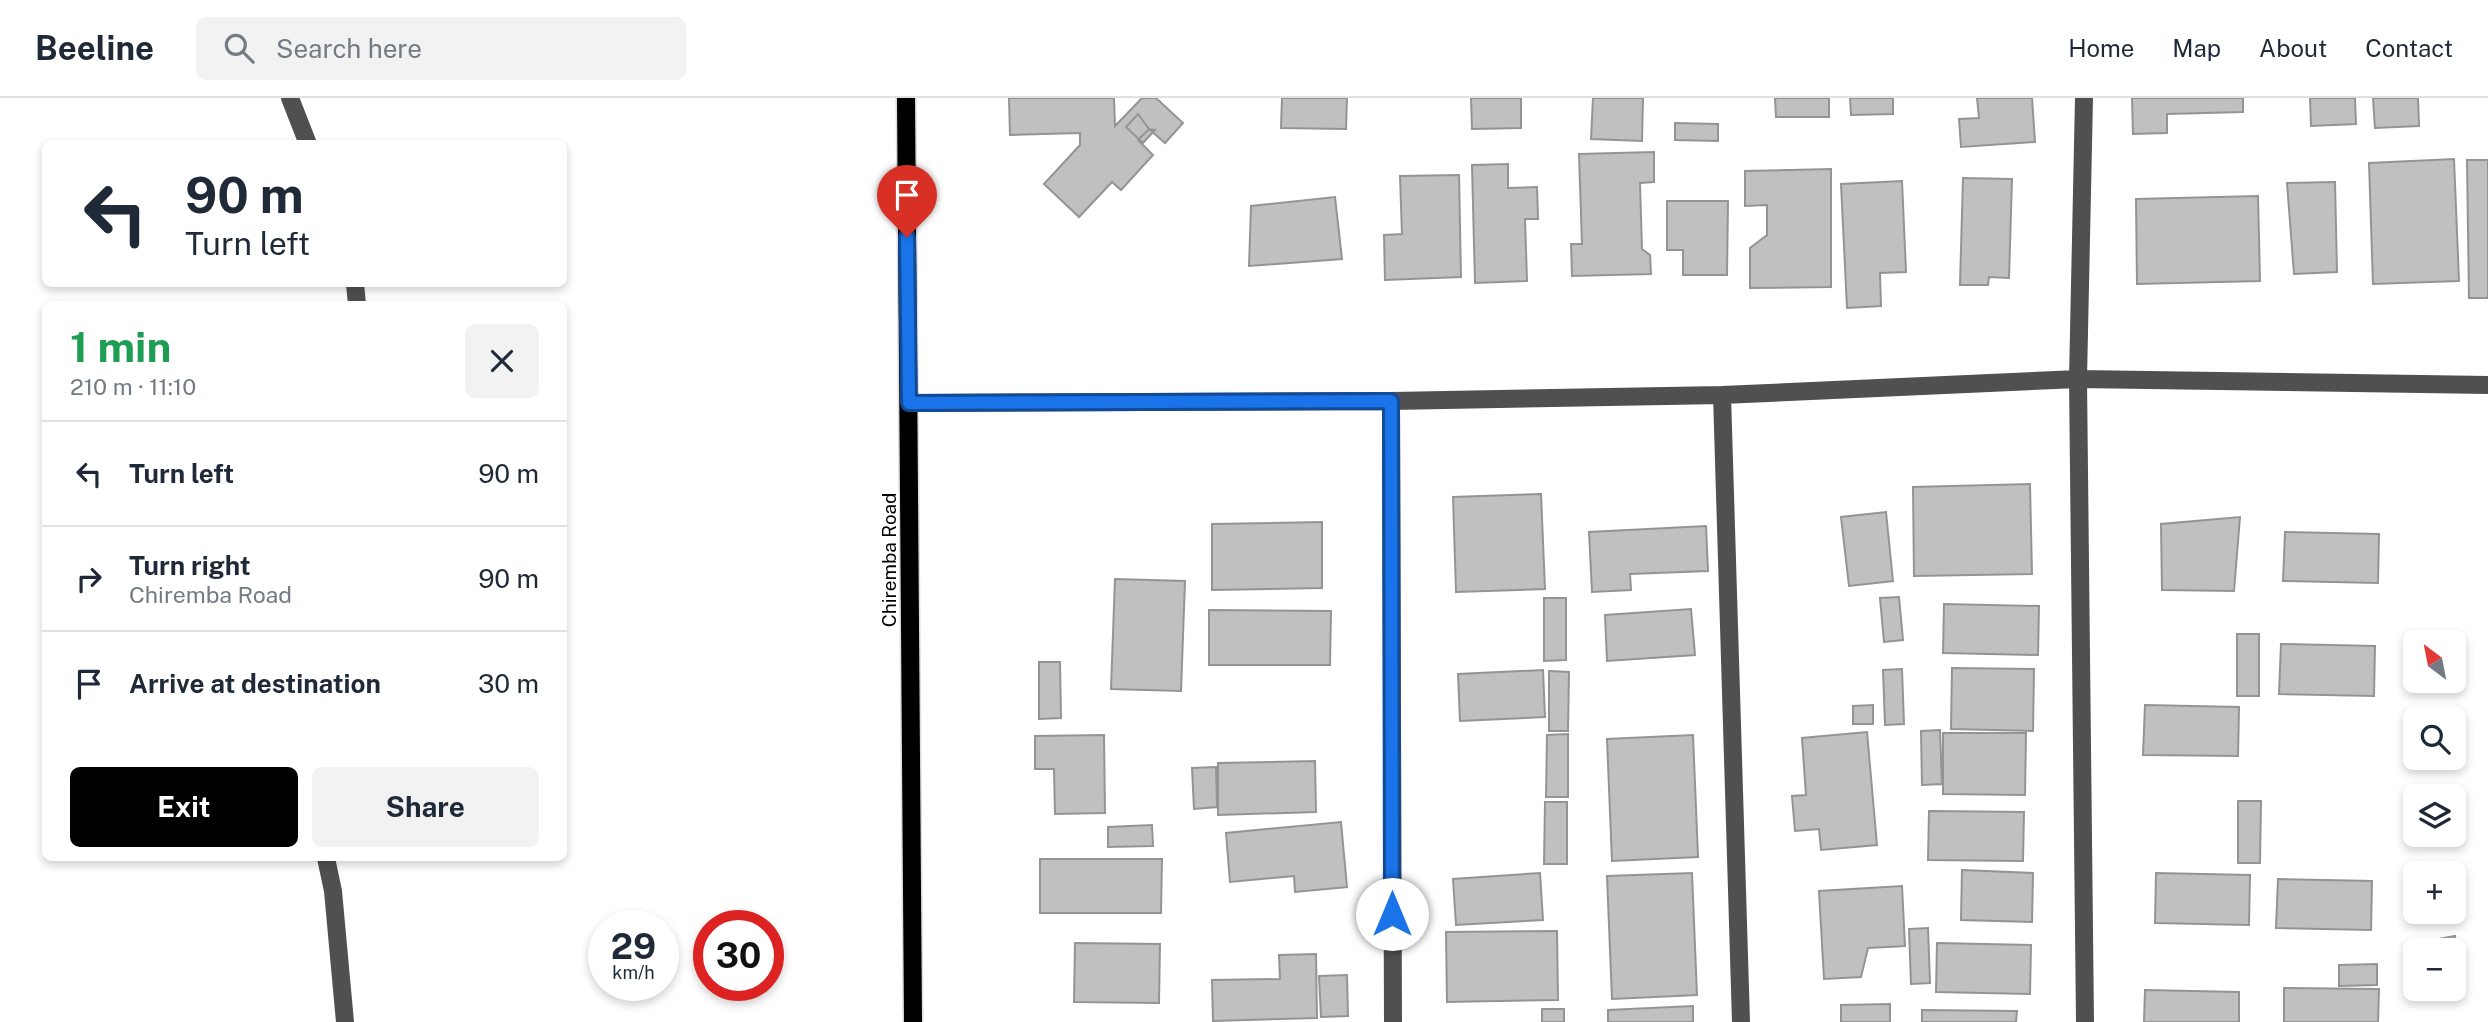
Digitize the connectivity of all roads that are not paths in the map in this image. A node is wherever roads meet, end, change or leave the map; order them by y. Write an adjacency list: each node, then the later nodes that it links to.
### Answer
1 (290, 98): 4 (street)
2 (906, 98): 9 (main road, Chiremba Road)
3 (2084, 98): 5 (street)
4 (306, 140)
5 (2078, 379): 6 (street); 7 (street); 15 (street)
6 (2488, 385)
7 (1722, 395): 8 (street); 14 (street)
8 (1391, 401): 9 (street); 13 (street)
9 (909, 403): 12 (main road, Chiremba Road)
10 (327, 861): 11 (street)
11 (345, 1022)
12 (913, 1022)
13 (1393, 1022)
14 (1741, 1022)
15 (2085, 1022)

